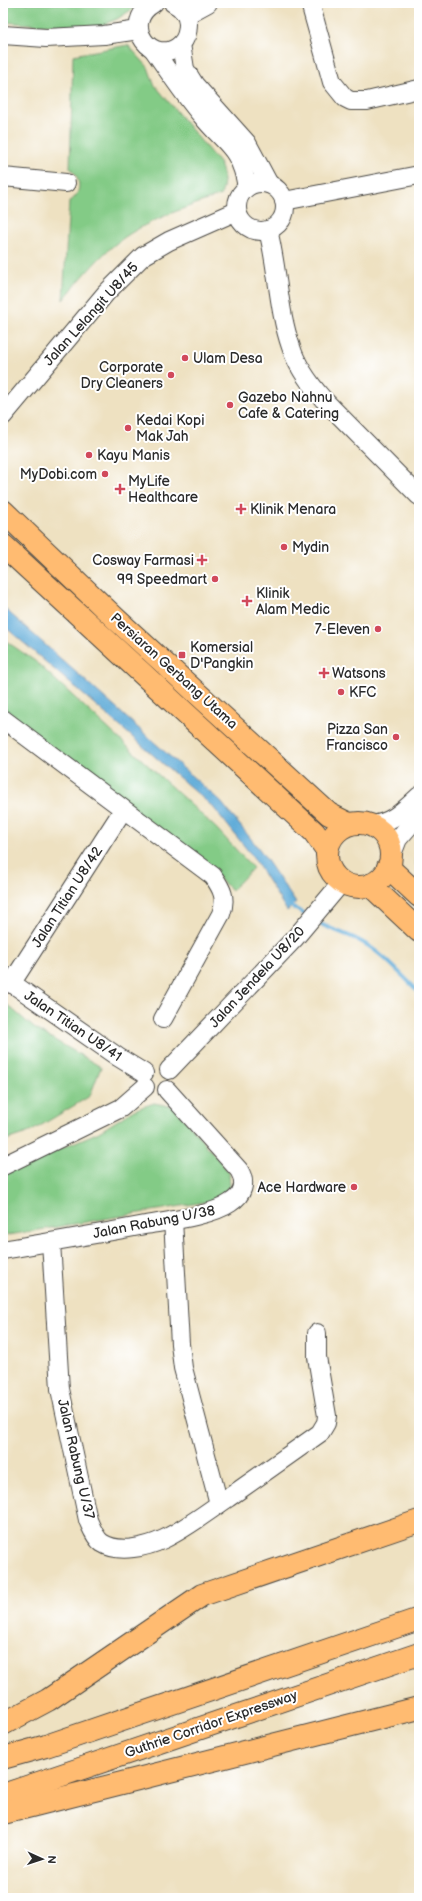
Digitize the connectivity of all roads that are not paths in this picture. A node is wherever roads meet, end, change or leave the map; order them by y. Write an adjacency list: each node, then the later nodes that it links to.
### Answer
1 (154, 3): 6 (street)
2 (173, 3): 5 (street)
3 (208, 3): 5 (street)
4 (310, 3): 10 (street)
5 (186, 15): 8 (street)
6 (139, 30): 7 (street); 9 (street)
7 (3, 35)
8 (181, 44): 9 (street); 14 (street)
9 (153, 49): 15 (street)
10 (419, 89)
11 (419, 175): 16 (street)
12 (3, 177): 13 (street)
13 (66, 183)
14 (269, 184): 15 (street); 16 (street)
15 (247, 187): 17 (street)
16 (284, 201): 18 (street)
17 (237, 211): 18 (street); 19 (street, Jalan Lelangit U8/45)
18 (268, 230): 20 (street)
19 (3, 416)
20 (419, 496)
21 (3, 512): 27 (main road, Persiaran Gerbang Utama)
22 (3, 546): 28 (main road, Persiaran Gerbang Utama)
23 (5, 726): 25 (street)
24 (419, 796): 27 (street)
25 (123, 810): 34 (street, Jalan Titian U8/42); 35 (street)
26 (419, 815): 29 (street)
27 (359, 825): 28 (main road); 29 (main road)
28 (327, 850): 30 (main road)
29 (389, 862): 31 (main road); 32 (main road)
30 (342, 882): 31 (main road); 36 (street, Jalan Jendela U8/20)
31 (370, 885): 33 (main road)
32 (419, 896)
33 (419, 931)
34 (7, 980): 37 (street, Jalan Titian U8/41)
35 (163, 1019)
36 (169, 1070): 37 (street); 38 (street)
37 (144, 1080): 38 (street); 39 (street)
38 (167, 1090): 40 (street, Jalan Rabung U/38)
39 (3, 1166)
40 (173, 1220): 41 (street, Jalan Rabung U/38); 44 (street)
41 (51, 1242): 42 (street, Jalan Rabung U/38); 44 (street, Jalan Rabung U/37)
42 (3, 1250)
43 (317, 1334): 44 (street, Jalan Rabung U/37)
44 (219, 1504)
45 (419, 1521): 49 (main road)
46 (419, 1619): 50 (main road)
47 (419, 1654): 51 (main road, Guthrie Corridor Expressway)
48 (419, 1708): 52 (main road)
49 (3, 1724)
50 (3, 1758)
51 (3, 1795)
52 (3, 1813)

